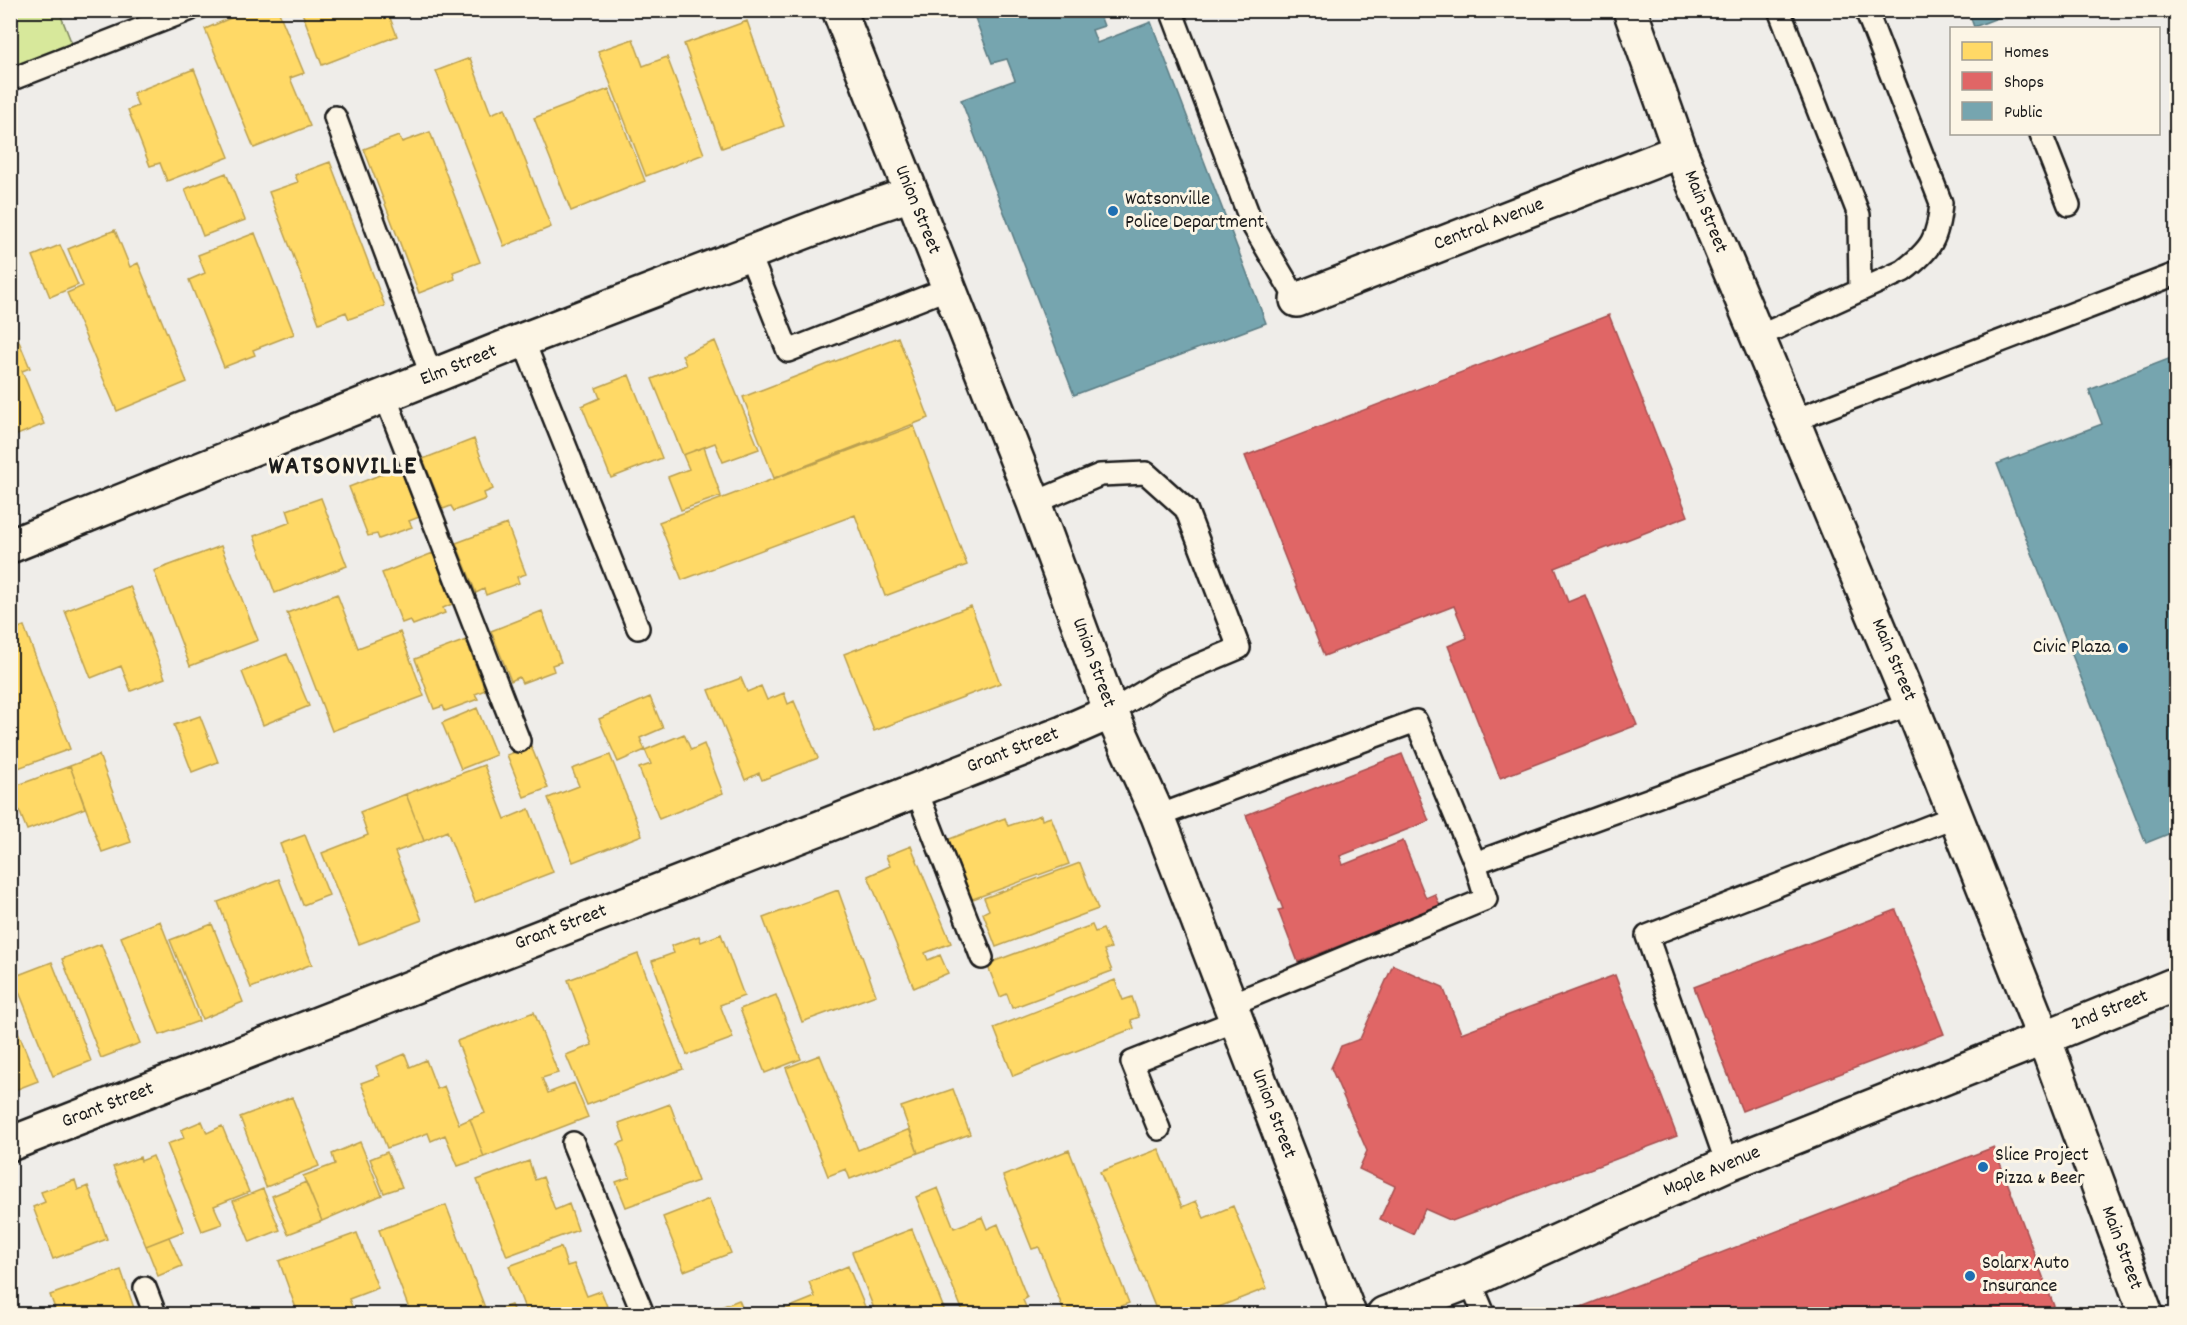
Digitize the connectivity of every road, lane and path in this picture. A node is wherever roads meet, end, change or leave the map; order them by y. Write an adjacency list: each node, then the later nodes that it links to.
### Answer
1 (838, 10): 11 (street, Union Street)
2 (1171, 10): 17 (lane)
3 (1630, 10): 10 (street, Main Street)
4 (1779, 10): 16 (lane)
5 (1866, 10): 16 (lane)
6 (178, 13): 7 (lane)
7 (10, 80)
8 (334, 117): 20 (lane)
9 (2041, 135): 12 (lane)
10 (1680, 151): 17 (street, Central Avenue); 18 (street, Main Street)
11 (911, 194): 13 (street, Elm Street); 15 (street, Union Street)
12 (2069, 205)
13 (749, 253): 15 (lane); 19 (street, Elm Street)
14 (2176, 274): 22 (lane)
15 (949, 288): 23 (street, Union Street)
16 (1860, 290): 18 (lane)
17 (1297, 300)
18 (1757, 337): 22 (street, Main Street)
19 (523, 340): 20 (street, Elm Street); 25 (lane)
20 (432, 377): 21 (street, Elm Street)
21 (385, 396): 24 (street, Elm Street); 28 (lane)
22 (1792, 421): 26 (street, Main Street)
23 (1034, 503): 27 (street, Union Street); 27 (lane)
24 (10, 546)
25 (638, 628)
26 (1911, 704): 31 (street, Main Street); 32 (lane)
27 (1110, 712): 29 (street, Grant Street); 30 (street, Union Street)
28 (519, 741)
29 (915, 789): 33 (lane); 39 (street, Grant Street)
30 (1158, 816): 32 (lane); 35 (street, Union Street)
31 (1956, 816): 36 (street, Main Street); 40 (lane)
32 (1475, 863): 35 (lane)
33 (982, 958)
34 (2176, 984): 36 (street, 2nd Street)
35 (1235, 1012): 37 (lane); 45 (street, Union Street)
36 (2044, 1038): 40 (street, Maple Avenue); 48 (street, Main Street)
37 (1159, 1129)
38 (573, 1143): 44 (lane)
39 (10, 1144)
40 (1727, 1164): 41 (street, Maple Avenue)
41 (1470, 1281): 46 (street, Maple Avenue); 47 (lane)
42 (145, 1288): 43 (lane)
43 (155, 1314)
44 (643, 1314)
45 (1348, 1314)
46 (1384, 1314)
47 (1484, 1314)
48 (2146, 1314)

